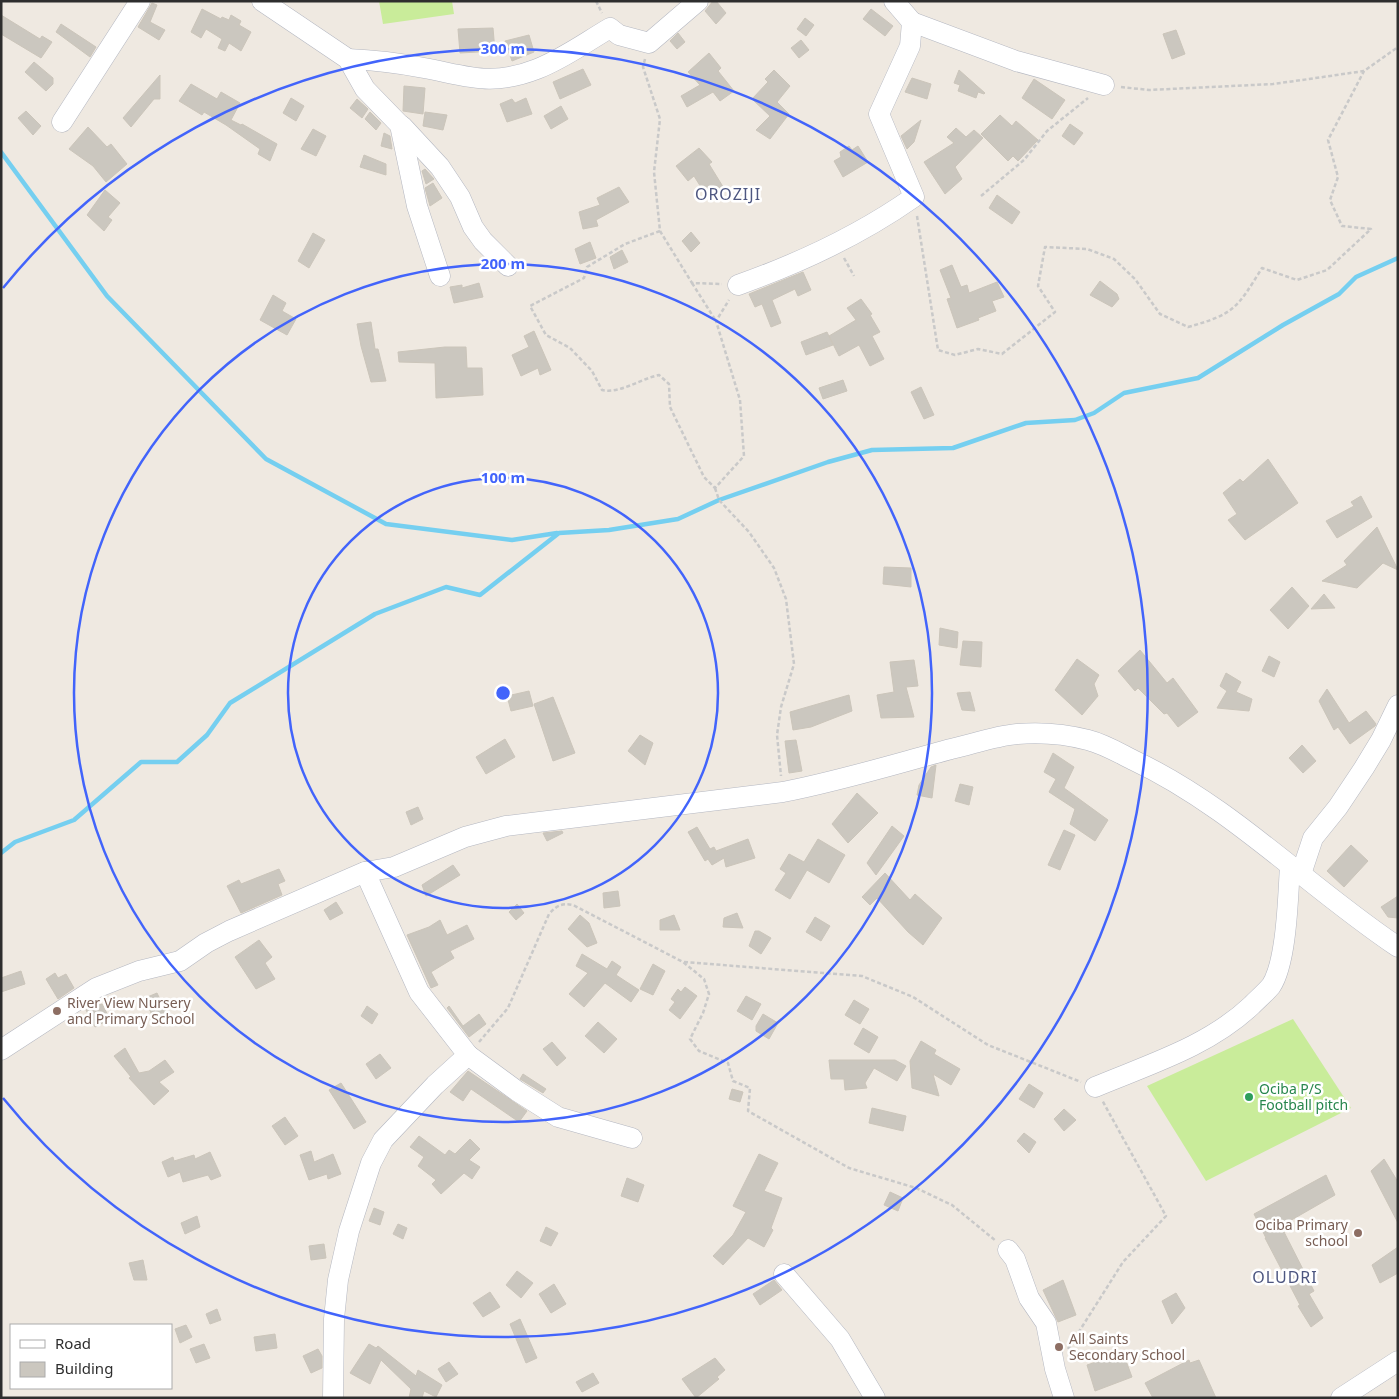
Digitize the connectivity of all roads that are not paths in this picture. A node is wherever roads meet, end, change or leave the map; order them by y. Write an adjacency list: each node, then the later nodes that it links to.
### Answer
1 (140, 1): 8 (street)
2 (262, 1): 6 (street)
3 (698, 1): 6 (street)
4 (894, 1): 5 (street)
5 (912, 22): 7 (street); 12 (street)
6 (348, 59): 9 (street)
7 (1104, 85)
8 (62, 122)
9 (400, 125): 10 (street); 11 (street)
10 (508, 266)
11 (440, 276)
12 (738, 285)
13 (1398, 705): 14 (street)
14 (1296, 870): 15 (street); 16 (street); 19 (street)
15 (366, 872): 17 (street); 18 (street)
16 (1398, 947)
17 (1, 1050)
18 (468, 1055): 20 (street); 24 (street)
19 (1095, 1088)
20 (632, 1138)
21 (1008, 1250): 26 (street)
22 (784, 1274): 25 (street)
23 (1398, 1361): 27 (street)
24 (333, 1398)
25 (876, 1398)
26 (1064, 1398)
27 (1341, 1398)

